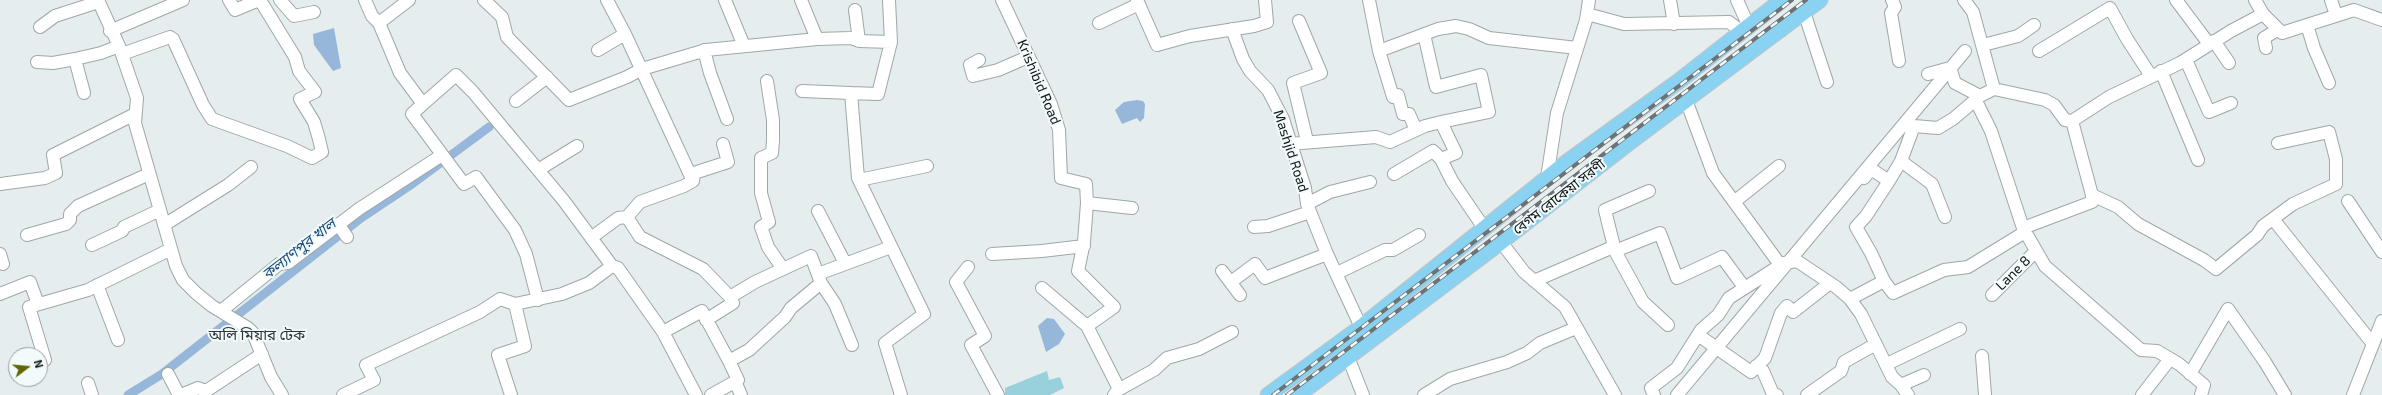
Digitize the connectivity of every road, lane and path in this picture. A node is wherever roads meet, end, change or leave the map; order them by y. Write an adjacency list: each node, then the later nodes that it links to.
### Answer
1 (183, 0): 44 (street)
2 (229, 0): 3 (street)
3 (259, 0): 56 (street)
4 (280, 0): 28 (street)
5 (365, 0): 35 (street)
6 (409, 0): 35 (street)
7 (484, 0): 72 (street)
8 (607, 0): 45 (street)
9 (725, 0): 52 (street)
10 (801, 0): 47 (street)
11 (889, 0): 49 (street)
12 (1002, 0): 62 (street, Krishibid Road)
13 (1265, 0): 41 (street)
14 (1369, 0): 59 (street)
15 (1589, 0): 30 (street)
16 (1670, 0): 37 (street)
17 (1737, 0): 42 (street)
18 (1782, 0): 42 (main road, বেগম রোকেয়া সরণী)
19 (1820, 0): 29 (main road, বেগম রোকেয়া সরণী)
20 (1892, 0): 66 (street)
21 (1964, 0): 51 (street)
22 (2176, 0): 50 (street)
23 (2255, 0): 31 (street)
24 (2331, 0): 32 (street)
25 (98, 1): 40 (street); 44 (street)
26 (1138, 2): 36 (street); 41 (street)
27 (855, 10): 48 (street)
28 (314, 12)
29 (1804, 12): 55 (main road, বেগম রোকেয়া সরণী); 74 (street)
30 (1587, 14): 37 (street); 53 (street)
31 (2263, 14): 43 (street); 50 (street)
32 (2336, 15): 33 (street); 39 (street)
33 (2382, 20)
34 (1299, 21): 90 (street)
35 (379, 23): 84 (street)
36 (1099, 23)
37 (1674, 24): 42 (street)
38 (2034, 25): 51 (street)
39 (2307, 25): 43 (street); 75 (street)
40 (40, 27)
41 (1232, 29): 93 (street, Mashjid Road)
42 (1745, 30): 55 (main road); 105 (main road, বেগম রোকেয়া সরণী)
43 (2277, 30): 54 (street)
44 (110, 31): 56 (street)
45 (625, 34): 57 (street); 69 (street)
46 (1424, 34): 53 (street); 59 (street); 88 (street)
47 (817, 39): 48 (street); 52 (street)
48 (859, 41): 49 (street)
49 (891, 42): 78 (street)
50 (2212, 43): 65 (street); 68 (street)
51 (1983, 45): 76 (street)
52 (744, 46): 58 (street)
53 (1577, 48): 105 (street)
54 (2266, 48)
55 (1756, 49): 81 (main road, বেগম রোকেয়া সরণী)
56 (120, 50): 63 (street); 85 (street)
57 (598, 50)
58 (704, 50): 69 (street); 86 (street)
59 (1379, 51): 89 (street)
60 (1965, 51): 210 (street)
61 (2039, 51): 71 (street)
62 (1028, 57): 64 (street); 115 (street, Krishibid Road)
63 (75, 59): 67 (street); 79 (street)
64 (979, 60)
65 (2186, 60): 71 (street); 83 (street)
66 (1900, 61)
67 (37, 62)
68 (2229, 63)
69 (642, 69): 72 (street); 107 (street)
70 (1928, 74): 80 (street)
71 (2156, 74): 87 (street); 97 (street)
72 (547, 77): 82 (street)
73 (767, 81): 145 (street)
74 (1827, 82)
75 (2329, 83)
76 (1994, 90): 80 (street); 87 (street)
77 (802, 91): 78 (street)
78 (851, 93): 106 (street)
79 (84, 94)
80 (1978, 98): 98 (street); 127 (street)
81 (1686, 100): 113 (street); 131 (main road, বেগম রোকেয়া সরণী)
82 (516, 101)
83 (2231, 103)
84 (423, 104): 95 (street); 103 (street)
85 (135, 114): 102 (street); 110 (street)
86 (727, 119)
87 (2072, 121): 112 (street)
88 (1441, 122): 89 (street); 96 (street)
89 (1416, 130): 90 (street)
90 (1307, 141): 93 (street)
91 (2278, 143): 122 (street)
92 (723, 144): 107 (street)
93 (1289, 144): 117 (street, Mashjid Road)
94 (577, 146): 103 (street)
95 (444, 158): 161 (street); 164 (street)
96 (1441, 159): 104 (street); 126 (street)
97 (2198, 160)
98 (1901, 161): 108 (street); 121 (street)
99 (251, 166): 124 (street)
100 (927, 166): 106 (street)
101 (1779, 166): 113 (street)
102 (148, 169): 118 (street); 128 (street)
103 (538, 170): 130 (street)
104 (1394, 174)
105 (1547, 178): 126 (main road, বেগম রোকেয়া সরণী)
106 (859, 180): 134 (street)
107 (693, 181): 120 (street)
108 (1889, 181): 123 (street); 150 (street)
109 (1370, 182): 117 (street)
110 (0, 184)
111 (1649, 191): 136 (street)
112 (2092, 195): 122 (street); 127 (street)
113 (1734, 202): 143 (street)
114 (2348, 202): 138 (street)
115 (1087, 203): 116 (street); 133 (street, Krishibid Road)
116 (1132, 208)
117 (1309, 208): 125 (street); 140 (street, Mashjid Road)
118 (160, 210): 124 (street); 132 (street)
119 (818, 211): 141 (street)
120 (626, 216): 130 (street); 159 (street)
121 (1945, 217)
122 (2273, 219): 177 (street)
123 (1826, 223)
124 (164, 225): 135 (street)
125 (1254, 227)
126 (1484, 228): 169 (main road, বেগম রোকেয়া সরণী)
127 (2024, 230): 137 (street); 150 (street)
128 (27, 235)
129 (1419, 235): 147 (street)
130 (591, 238): 142 (street)
131 (1501, 242): 149 (street); 182 (main road, বেগম রোকেয়া সরণী)
132 (92, 245)
133 (1084, 246): 139 (street); 168 (street, Krishibid Road)
134 (891, 247): 141 (street); 202 (street)
135 (171, 249): 153 (street); 164 (street)
136 (1614, 249): 149 (street); 154 (street); 167 (street)
137 (2035, 252): 158 (street, Lane 8); 183 (street)
138 (2382, 252)
139 (992, 254)
140 (1327, 254): 147 (street, Mashjid Road); 151 (street)
141 (845, 263): 148 (street)
142 (612, 266): 161 (street); 172 (street)
143 (1780, 266): 152 (street); 154 (street)
144 (968, 267): 203 (street)
145 (783, 269): 148 (street); 159 (street)
146 (1222, 271): 151 (street)
147 (1337, 273): 169 (street, Mashjid Road)
148 (819, 278): 178 (street); 184 (street)
149 (1534, 281): 170 (street)
150 (1884, 281): 160 (street)
151 (1231, 282): 157 (street)
152 (1830, 283): 160 (street); 186 (street)
153 (97, 285): 162 (street); 175 (street)
154 (1744, 287): 174 (street)
155 (1042, 288): 168 (street)
156 (0, 294): 162 (street)
157 (1240, 294)
158 (1992, 295)
159 (730, 297): 165 (street)
160 (1850, 299): 176 (street)
161 (538, 300): 163 (street)
162 (38, 304): 179 (street)
163 (515, 304): 197 (street); 198 (street)
164 (226, 314): 180 (street)
165 (706, 320): 172 (street); 184 (street)
166 (2382, 321): 177 (street)
167 (1668, 325)
168 (1086, 326): 193 (street)
169 (1361, 326): 204 (main road, বেগম রোকেয়া সরণী)
170 (1576, 328): 207 (street); 208 (street)
171 (1960, 329): 185 (street)
172 (663, 332): 199 (street)
173 (1232, 332): 193 (street)
174 (1698, 335): 186 (street); 209 (street)
175 (118, 340)
176 (1876, 344): 185 (street); 212 (street)
177 (2373, 344): 217 (street)
178 (852, 345)
179 (41, 347)
180 (262, 354): 195 (street); 196 (street)
181 (1982, 356): 213 (street)
182 (1348, 357): 205 (main road, বেগম রোকেয়া সরণী); 206 (street)
183 (2170, 359): 189 (street); 214 (street)
184 (729, 361): 190 (street)
185 (1887, 364): 192 (street)
186 (1756, 366): 211 (street)
187 (168, 374): 195 (street)
188 (1924, 374): 192 (street)
189 (2190, 374): 215 (street); 216 (street)
190 (735, 382): 200 (street); 201 (street)
191 (88, 383): 194 (street)
192 (1904, 390)
193 (1116, 392)
194 (92, 395)
195 (180, 395)
196 (282, 395)
197 (343, 395)
198 (511, 395)
199 (696, 395)
200 (711, 395)
201 (741, 395)
202 (901, 395)
203 (998, 395)
204 (1268, 395)
205 (1298, 395)
206 (1363, 395)
207 (1424, 395)
208 (1615, 395)
209 (1654, 395)
210 (1677, 395)
211 (1773, 395)
212 (1807, 395)
213 (1985, 395)
214 (2142, 395)
215 (2201, 395)
216 (2285, 395)
217 (2353, 395)

